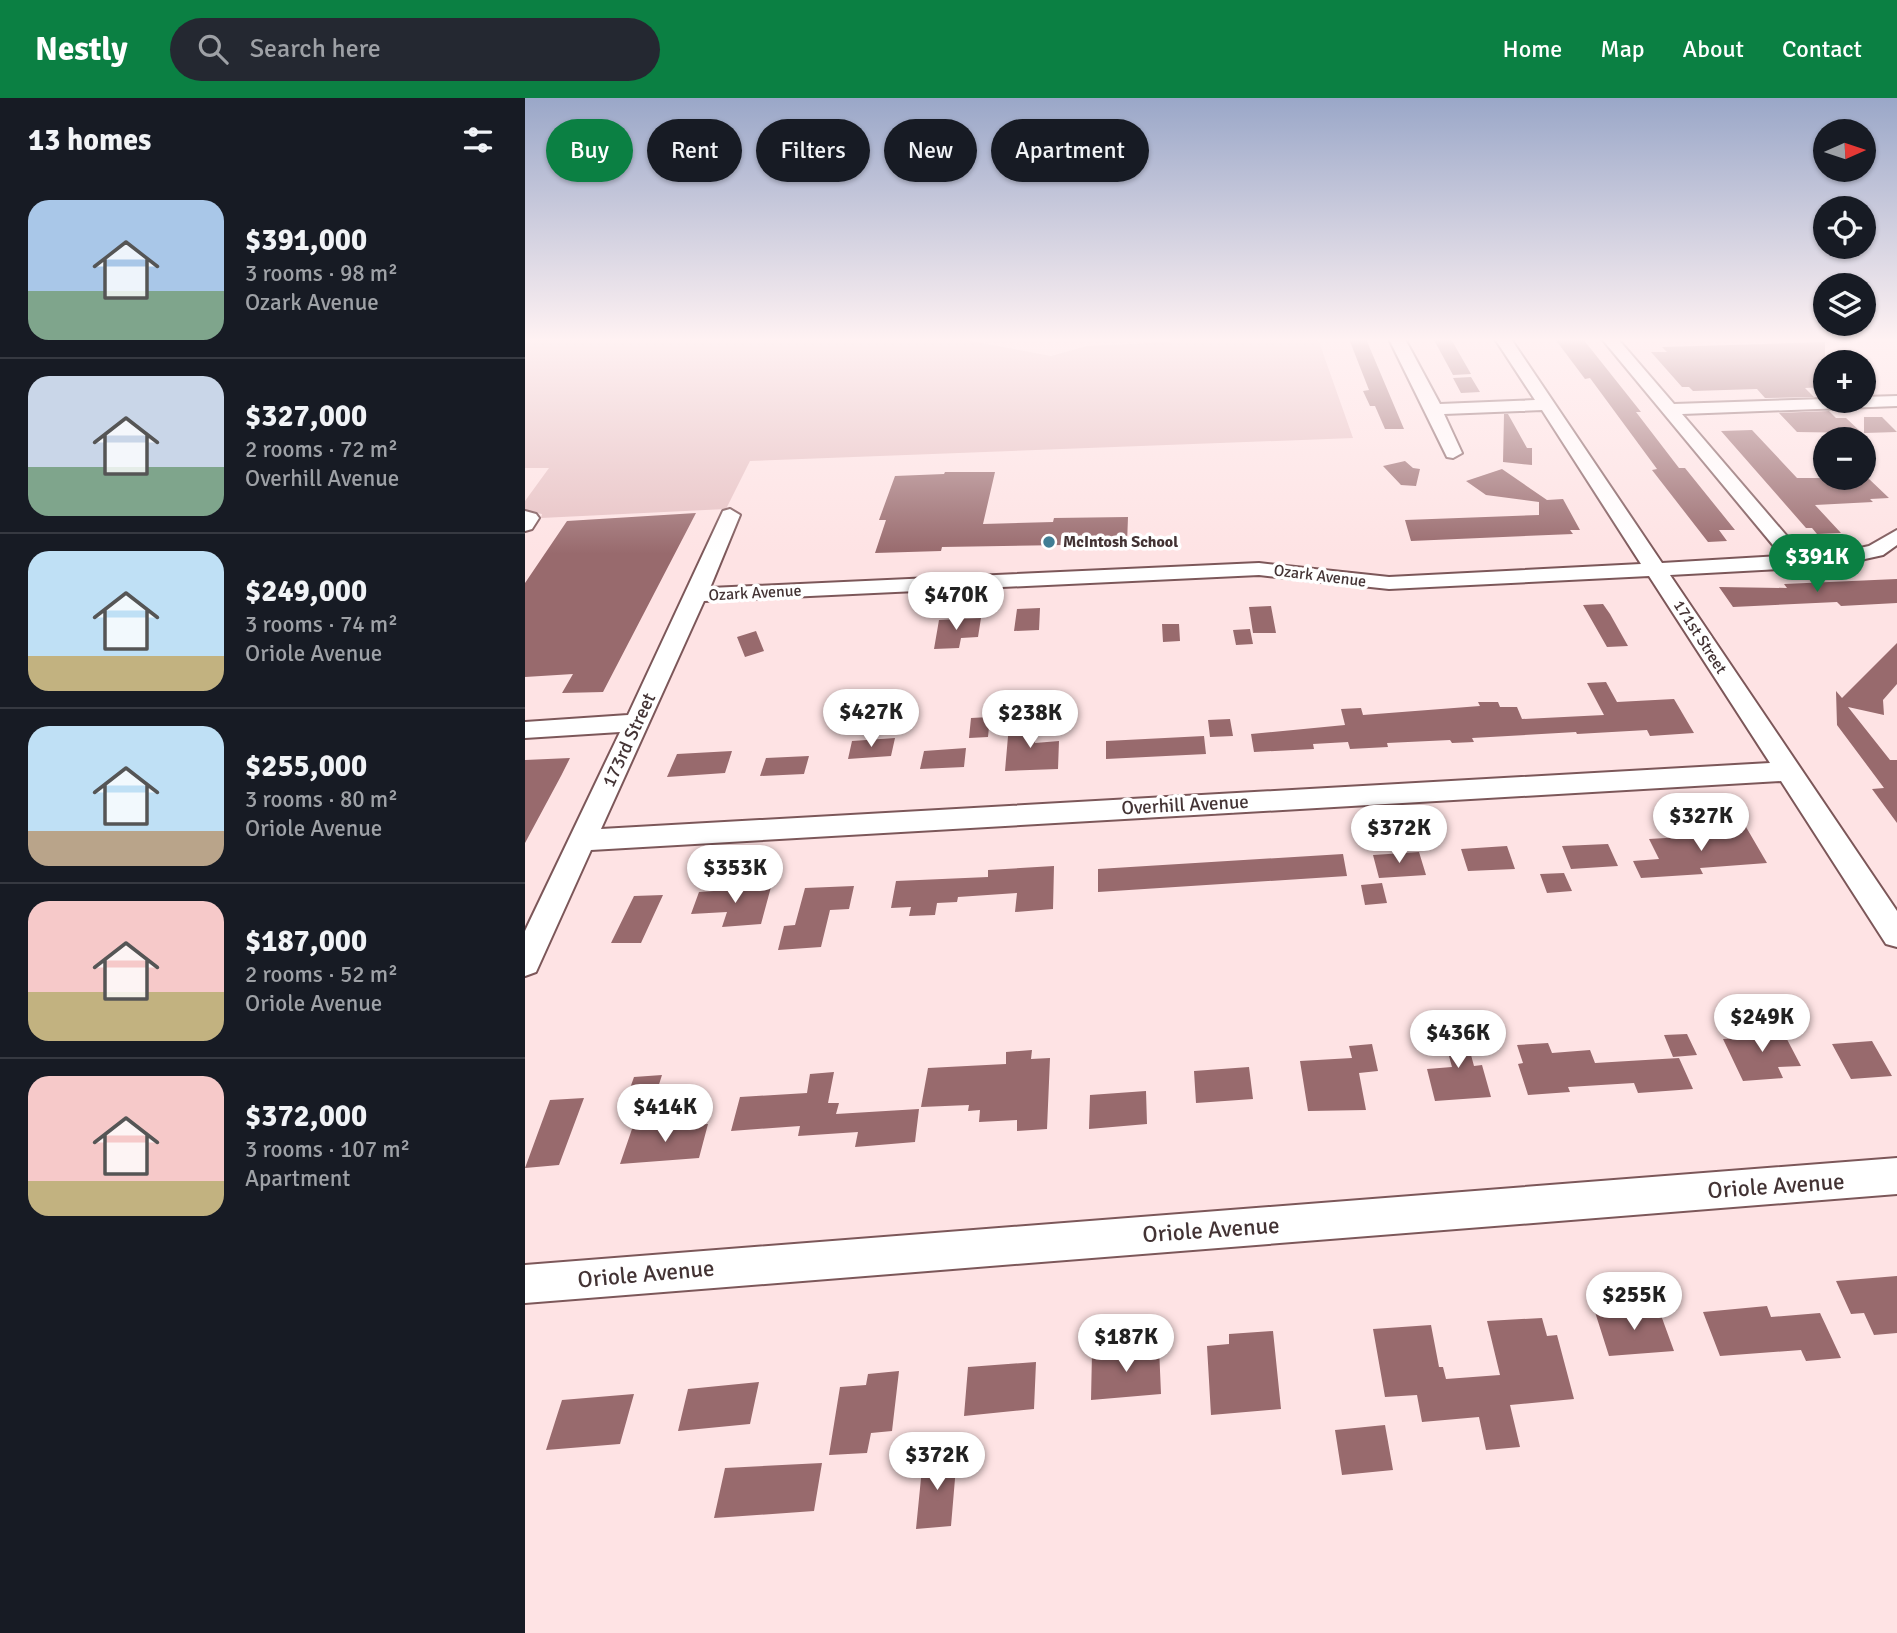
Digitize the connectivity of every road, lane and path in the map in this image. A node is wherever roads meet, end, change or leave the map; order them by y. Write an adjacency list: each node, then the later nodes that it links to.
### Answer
1 (1435, 411): 4 (street)
2 (1551, 411): 8 (street, 171st Street)
3 (1672, 411): 7 (street)
4 (1453, 453)
5 (730, 515): 9 (street, 173rd Street)
6 (1897, 536): 7 (street, Ozark Avenue)
7 (1797, 561): 8 (street, Ozark Avenue)
8 (1655, 569): 9 (street, Ozark Avenue); 12 (street, 171st Street)
9 (696, 595): 10 (street, 173rd Street)
10 (637, 723): 11 (street); 13 (street, 173rd Street)
11 (525, 730)
12 (1788, 771): 13 (street, Overhill Avenue); 14 (street, 171st Street)
13 (583, 840): 15 (street, 173rd Street)
14 (1897, 935)
15 (525, 963)
16 (1897, 1177): 17 (street, Oriole Avenue)
17 (525, 1284)

